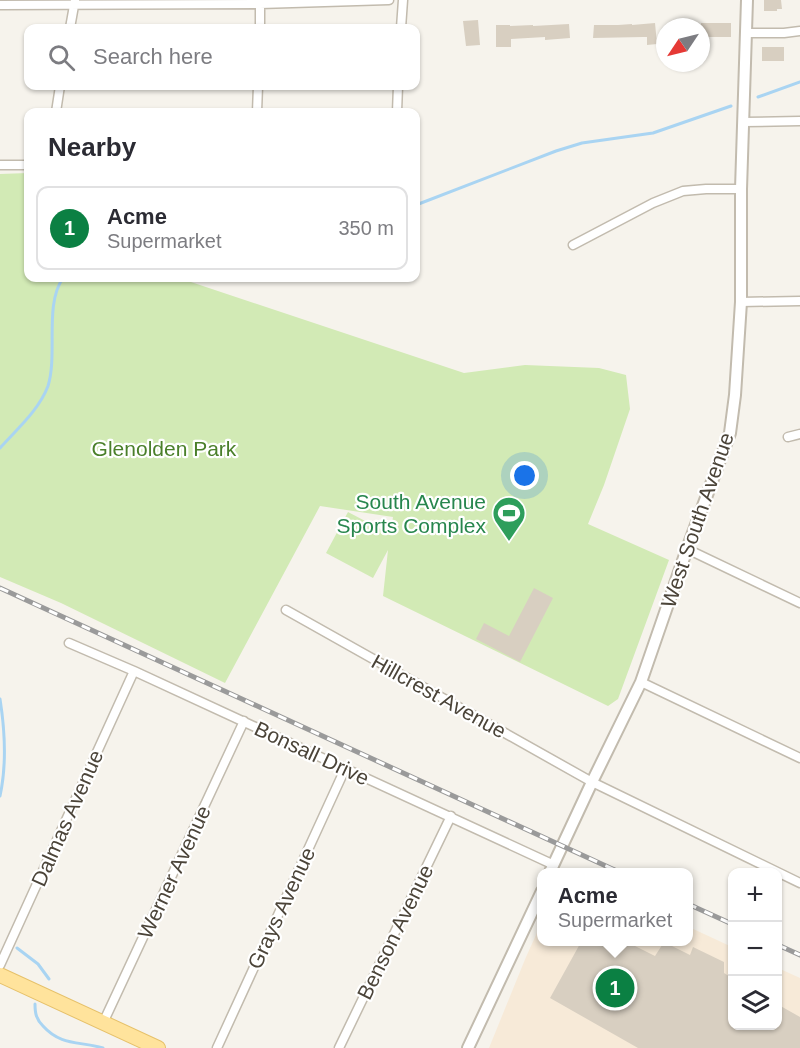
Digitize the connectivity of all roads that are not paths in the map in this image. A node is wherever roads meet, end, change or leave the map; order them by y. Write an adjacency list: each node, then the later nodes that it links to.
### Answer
1 (389, 0): 5 (street)
2 (403, 0): 9 (street)
3 (747, 0): 11 (street, West South Avenue)
4 (75, 2): 5 (street); 6 (street); 7 (street)
5 (260, 4): 8 (street)
6 (0, 5)
7 (71, 24)
8 (260, 24)
9 (401, 24)
10 (800, 31): 11 (street)
11 (746, 33): 19 (street, West South Avenue)
12 (59, 90): 15 (street)
13 (258, 90): 16 (street)
14 (398, 90): 17 (street)
15 (57, 108)
16 (257, 108)
17 (397, 108)
18 (800, 121): 19 (street)
19 (743, 122): 22 (street, West South Avenue)
20 (0, 165): 21 (street)
21 (24, 165)
22 (741, 189): 23 (street); 25 (street, West South Avenue)
23 (573, 245)
24 (800, 301): 25 (street)
25 (741, 302): 28 (street, West South Avenue)
26 (800, 434): 27 (street)
27 (788, 437)
28 (687, 549): 29 (street); 33 (street, West South Avenue)
29 (800, 603)
30 (286, 610): 37 (street, Hillcrest Avenue)
31 (69, 643): 32 (street, Bonsall Drive)
32 (134, 670): 34 (street, Bonsall Drive); 43 (street, Dalmas Avenue)
33 (641, 682): 35 (street); 37 (street, West South Avenue)
34 (244, 721): 36 (street, Bonsall Drive); 45 (street, Werner Avenue)
35 (800, 758)
36 (345, 769): 38 (street, Bonsall Drive); 47 (street, Grays Avenue)
37 (592, 782): 40 (street, West South Avenue); 41 (street, Hillcrest Avenue)
38 (451, 816): 39 (street, Bonsall Drive); 48 (street, Benson Avenue)
39 (550, 868)
40 (552, 868)
41 (800, 883)
42 (537, 902): 49 (street)
43 (0, 966)
44 (0, 975): 45 (main road)
45 (103, 1023): 46 (main road)
46 (158, 1048)
47 (217, 1048)
48 (339, 1048)
49 (468, 1048)

